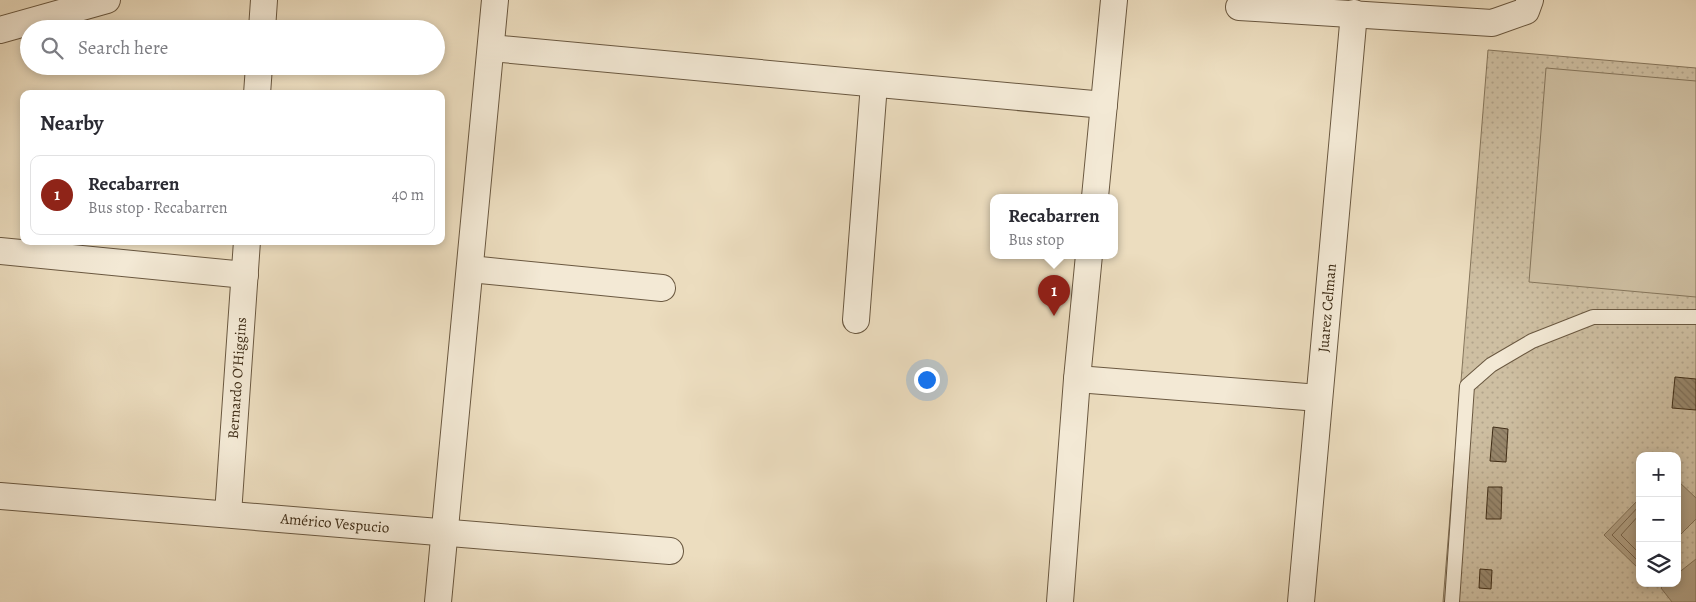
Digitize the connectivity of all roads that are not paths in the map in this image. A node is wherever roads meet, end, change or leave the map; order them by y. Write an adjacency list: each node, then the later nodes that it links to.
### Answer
1 (107, 0): 8 (street)
2 (264, 0): 9 (street)
3 (495, 0): 12 (street)
4 (1114, 0): 16 (street)
5 (1528, 6): 7 (street)
6 (1239, 7): 7 (street)
7 (1354, 13): 27 (street, Juarez Celman)
8 (36, 20)
9 (263, 20)
10 (20, 24): 11 (street)
11 (0, 30)
12 (491, 48): 14 (street); 21 (street)
13 (258, 75): 15 (street)
14 (874, 84): 16 (street); 25 (street)
15 (257, 90)
16 (1104, 105): 17 (street)
17 (1095, 194)
18 (247, 245): 22 (street, Bernardo O'Higgins)
19 (0, 251): 22 (street)
20 (1090, 259): 26 (street)
21 (470, 269): 23 (street); 30 (street)
22 (244, 275): 29 (street, Bernardo O'Higgins)
23 (662, 288)
24 (1696, 317): 35 (lane)
25 (856, 320)
26 (1077, 379): 27 (street); 33 (street)
27 (1319, 398): 34 (street, Juarez Celman)
28 (0, 496): 29 (street, Américo Vespucio)
29 (228, 514): 30 (street, Américo Vespucio)
30 (444, 532): 31 (street, Américo Vespucio); 32 (street)
31 (670, 550)
32 (438, 602)
33 (1060, 602)
34 (1301, 602)
35 (1452, 602)

